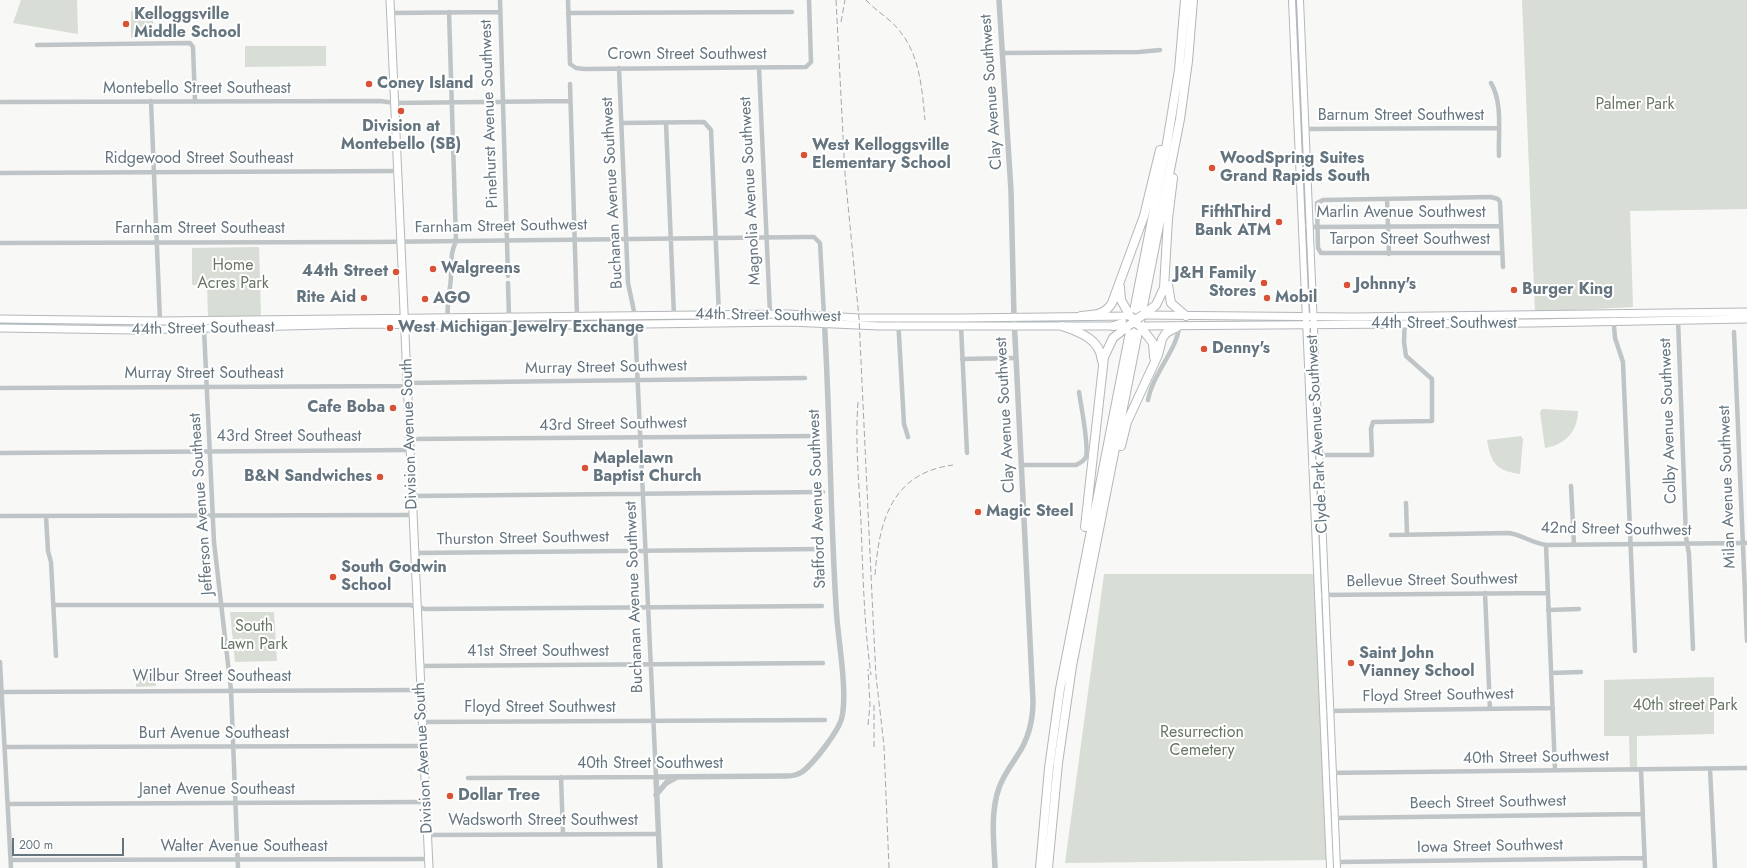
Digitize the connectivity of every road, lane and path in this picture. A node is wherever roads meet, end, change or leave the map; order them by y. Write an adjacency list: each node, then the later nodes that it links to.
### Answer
1 (390, 0): 13 (main road, Division Avenue South)
2 (500, 0): 11 (street, Pinehurst Avenue Southwest)
3 (568, 0): 14 (street)
4 (808, 0): 20 (street, Crown Street Southwest)
5 (999, 0): 17 (street, Clay Avenue Southwest)
6 (1185, 0): 25 (highway)
7 (1193, 0): 21 (highway)
8 (1292, 0): 18 (main road, Clyde Park Avenue Southwest)
9 (1300, 0): 22 (main road, Clyde Park Avenue Southwest)
10 (448, 12): 11 (street); 13 (street); 30 (street)
11 (500, 12): 32 (street, Pinehurst Avenue Southwest)
12 (792, 12): 14 (street)
13 (390, 13): 31 (main road, Division Avenue South)
14 (568, 13): 19 (street, Crown Street Southwest)
15 (37, 45): 29 (street)
16 (1160, 50): 17 (street)
17 (1004, 53): 80 (street, Clay Avenue Southwest)
18 (1295, 62): 22 (main road); 42 (main road, Clyde Park Avenue Southwest)
19 (619, 68): 20 (street, Crown Street Southwest); 34 (street, Buchanan Avenue Southwest)
20 (759, 68): 47 (street, Magnolia Avenue Southwest)
21 (1187, 72): 60 (highway); 154 (highway)
22 (1303, 78): 36 (main road, Clyde Park Avenue Southwest)
23 (1491, 83): 35 (street)
24 (570, 84): 27 (street)
25 (1175, 97): 62 (highway); 165 (highway)
26 (151, 101): 28 (street, Montebello Street Southeast); 29 (street, Montebello Street Southeast); 39 (street)
27 (570, 101): 32 (street, Montebello Street Southeast); 51 (street)
28 (0, 102)
29 (195, 102): 31 (street, Montebello Street Southeast)
30 (451, 102): 31 (street, Montebello Street Southeast); 32 (street, Montebello Street Southeast); 55 (street)
31 (395, 103): 38 (main road, Division Avenue South)
32 (503, 103): 52 (street, Pinehurst Avenue Southwest)
33 (666, 122): 34 (street); 49 (street); 50 (street)
34 (622, 123): 48 (street, Buchanan Avenue Southwest)
35 (1498, 128): 36 (street, Barnum Street Southwest); 37 (street)
36 (1305, 129): 45 (main road, Clyde Park Avenue Southwest)
37 (1499, 156)
38 (397, 171): 39 (street, Ridgewood Street Southeast); 54 (main road, Division Avenue South)
39 (154, 172): 40 (street, Ridgewood Street Southeast); 56 (street)
40 (0, 173)
41 (1387, 199): 43 (street); 44 (street); 46 (street)
42 (1302, 225): 45 (street, Marlin Avenue Southwest); 82 (main road, Clyde Park Avenue Southwest)
43 (1388, 226): 44 (street, Marlin Avenue Southwest); 46 (street, Marlin Avenue Southwest); 59 (street)
44 (1501, 226): 58 (street)
45 (1309, 227): 46 (street, Marlin Avenue Southwest); 82 (main road, Clyde Park Avenue Southwest)
46 (1317, 227): 59 (street, Tarpon Street Southwest)
47 (767, 237): 50 (street, Farnham Street Southwest); 53 (street, Farnham Street Southwest); 66 (street, Magnolia Avenue Southwest)
48 (627, 238): 49 (street, Farnham Street Southwest); 51 (street, Farnham Street Southwest); 71 (street, Buchanan Avenue Southwest)
49 (672, 238): 50 (street, Farnham Street Southwest); 72 (street)
50 (716, 238): 68 (street)
51 (575, 239): 52 (street, Farnham Street Southwest); 70 (street)
52 (507, 240): 55 (street, Farnham Street Southwest); 63 (street, Pinehurst Avenue Southwest)
53 (818, 240): 73 (street, Stafford Avenue Southwest)
54 (401, 241): 55 (street, Farnham Street Southwest); 56 (street, Farnham Street Southeast); 91 (main road, Division Avenue South)
55 (456, 241): 83 (street)
56 (157, 242): 57 (street, Farnham Street Southeast); 89 (street)
57 (0, 243)
58 (1502, 253): 59 (street, Tarpon Street Southwest); 61 (street)
59 (1389, 254)
60 (1167, 261): 75 (highway); 92 (highway)
61 (1503, 267)
62 (1124, 271): 74 (highway); 92 (highway)
63 (508, 276)
64 (508, 283): 78 (street)
65 (1747, 312): 77 (main road, 44th Street Southwest)
66 (770, 314): 68 (main road, 44th Street Southwest); 73 (main road, 44th Street Southwest)
67 (700, 315): 68 (main road, 44th Street Southwest); 72 (main road, 44th Street Southwest); 94 (main road)
68 (719, 315)
69 (554, 316): 70 (main road, 44th Street Southwest); 79 (main road, 44th Street Southwest); 99 (main road)
70 (577, 316): 71 (main road, 44th Street Southwest)
71 (635, 316): 72 (main road, 44th Street Southwest)
72 (674, 316)
73 (824, 316): 84 (main road, 44th Street Southwest); 95 (street, Stafford Avenue Southwest)
74 (1081, 316): 80 (main road, 44th Street Southwest); 92 (main road, 44th Street Southwest)
75 (1186, 316): 81 (main road, 44th Street Southwest); 92 (main road, 44th Street Southwest)
76 (1254, 316): 81 (main road, 44th Street Southwest); 82 (main road, 44th Street Southwest); 105 (main road)
77 (1678, 316): 85 (main road, 44th Street Southwest); 87 (main road, 44th Street Southwest); 149 (street, Colby Avenue Southwest)
78 (509, 317): 79 (main road, 44th Street Southwest); 83 (main road, 44th Street Southwest); 97 (main road)
79 (532, 317): 98 (main road)
80 (1014, 317): 84 (main road, 44th Street Southwest); 101 (street, Clay Avenue Southwest)
81 (1232, 317): 104 (main road)
82 (1309, 317): 88 (main road, 44th Street Southwest); 96 (main road, Clyde Park Avenue Southwest)
83 (448, 318): 91 (main road, 44th Street Southwest)
84 (898, 318): 106 (street)
85 (1613, 318): 88 (main road, 44th Street Southwest); 148 (street)
86 (0, 319): 89 (main road, 44th Street Southeast)
87 (1747, 319)
88 (1405, 320): 96 (main road, 44th Street Southwest); 133 (street)
89 (160, 321): 90 (main road, 44th Street Southeast); 110 (main road)
90 (177, 321): 91 (main road, 44th Street Southeast); 111 (main road)
91 (405, 321): 97 (main road, 44th Street Southwest); 109 (main road, 44th Street Southeast); 119 (main road, Division Avenue South)
92 (1134, 321): 103 (highway); 107 (main road, 44th Street Southwest); 115 (highway); 116 (highway)
93 (635, 324): 94 (main road, 44th Street Southwest); 99 (main road, 44th Street Southwest); 118 (street, Buchanan Avenue Southwest)
94 (681, 324): 95 (main road, 44th Street Southwest)
95 (824, 324): 106 (main road, 44th Street Southwest); 189 (street, Stafford Avenue Southwest)
96 (1309, 325): 105 (main road, 44th Street Southwest); 132 (main road, Clyde Park Avenue Southwest); 133 (main road, Clyde Park Avenue Southwest)
97 (499, 326): 98 (main road, 44th Street Southwest)
98 (526, 326): 99 (main road, 44th Street Southwest)
99 (544, 326)
100 (961, 326): 101 (main road, 44th Street Southwest); 106 (main road, 44th Street Southwest); 114 (street)
101 (1014, 326): 102 (main road, 44th Street Southwest); 113 (street, Clay Avenue Southwest)
102 (1062, 326): 103 (main road, 44th Street Southwest); 116 (highway)
103 (1113, 326)
104 (1199, 326): 105 (main road, 44th Street Southwest); 107 (main road, 44th Street Southwest)
105 (1232, 326)
106 (898, 327): 126 (street)
107 (1178, 327): 115 (highway); 123 (street)
108 (0, 328): 110 (main road, 44th Street Southeast)
109 (204, 329): 111 (main road, 44th Street Southeast); 120 (street, Jefferson Avenue Southeast)
110 (151, 330): 111 (main road, 44th Street Southeast)
111 (169, 330)
112 (1734, 332): 146 (street, Milan Avenue Southwest)
113 (1016, 358): 114 (street); 134 (street, Clay Avenue Southwest)
114 (962, 359): 131 (street)
115 (1155, 360): 154 (highway)
116 (1102, 371): 165 (highway)
117 (805, 378): 118 (street, Murray Street Southwest)
118 (638, 381): 119 (street, Murray Street Southwest); 125 (street, Buchanan Avenue Southwest)
119 (407, 384): 120 (street, Murray Street Southeast); 127 (main road, Division Avenue South)
120 (207, 386): 121 (street, Murray Street Southeast); 128 (street, Jefferson Avenue Southeast)
121 (0, 388)
122 (1079, 392): 134 (street)
123 (1148, 400)
124 (817, 436): 125 (street, 43rd Street Southwest)
125 (641, 437): 127 (street, 43rd Street Southwest); 137 (street, Buchanan Avenue Southwest)
126 (908, 437)
127 (410, 439): 129 (main road, Division Avenue South)
128 (210, 450): 129 (street, 43rd Street Southeast); 130 (street, 43rd Street Southeast); 143 (street, Jefferson Avenue Southeast)
129 (410, 450): 138 (main road, Division Avenue South)
130 (0, 453)
131 (966, 453)
132 (1311, 455): 133 (street); 157 (main road, Clyde Park Avenue Southwest)
133 (1319, 455): 157 (main road, Clyde Park Avenue Southwest)
134 (1023, 465): 218 (street, Clay Avenue Southwest)
135 (1571, 486): 147 (street)
136 (823, 492): 137 (street)
137 (644, 494): 138 (street); 152 (street, Buchanan Avenue Southwest)
138 (412, 496): 140 (main road, Division Avenue South)
139 (1406, 503): 145 (street)
140 (413, 515): 143 (street); 153 (main road, Division Avenue South)
141 (0, 516): 142 (street)
142 (46, 516): 143 (street); 158 (street)
143 (213, 516): 159 (street, Jefferson Avenue Southeast)
144 (1391, 534): 145 (street, 42nd Street Southwest)
145 (1407, 534): 150 (street, 42nd Street Southwest)
146 (1745, 543): 149 (street, 42nd Street Southwest); 166 (street, Milan Avenue Southwest)
147 (1574, 544): 148 (street, 42nd Street Southwest); 150 (street, 42nd Street Southwest)
148 (1631, 544): 149 (street, 42nd Street Southwest); 168 (street)
149 (1687, 544): 167 (street, Colby Avenue Southwest)
150 (1546, 545): 156 (street)
151 (823, 549): 152 (street, Thurston Street Southwest)
152 (646, 550): 153 (street, Thurston Street Southwest); 162 (street, Buchanan Avenue Southwest)
153 (415, 553): 161 (main road, Division Avenue South)
154 (1087, 587): 220 (highway)
155 (1485, 593): 156 (street, Bellevue Street Southwest); 157 (street, Bellevue Street Southwest); 180 (street)
156 (1547, 593): 164 (street)
157 (1321, 595): 181 (main road, Clyde Park Avenue Southwest); 182 (main road, Clyde Park Avenue Southwest)
158 (54, 605): 159 (street); 169 (street)
159 (222, 605): 161 (street); 176 (street, Jefferson Avenue Southeast)
160 (822, 606): 162 (street)
161 (417, 607): 162 (street); 173 (main road, Division Avenue South)
162 (648, 607): 172 (street, Buchanan Avenue Southwest)
163 (1579, 609): 164 (street)
164 (1548, 610): 175 (street)
165 (1073, 615): 219 (highway)
166 (1747, 641)
167 (1693, 649)
168 (1635, 651)
169 (56, 656)
170 (0, 662): 178 (street)
171 (823, 663): 172 (street, 41st Street Southwest)
172 (651, 664): 173 (street, 41st Street Southwest); 183 (street, Buchanan Avenue Southwest)
173 (420, 666): 177 (main road, Division Avenue South)
174 (1581, 672): 175 (street)
175 (1550, 673): 179 (street)
176 (231, 690): 177 (street, Wilbur Street Southeast); 178 (street, Wilbur Street Southeast); 188 (street, Jefferson Avenue Southeast)
177 (421, 690): 185 (main road, Division Avenue South)
178 (3, 692): 187 (street)
179 (1552, 708): 180 (street, Floyd Street Southwest); 192 (street)
180 (1490, 709): 182 (street, Floyd Street Southwest)
181 (1324, 711): 182 (street, Floyd Street Southwest); 194 (main road, Clyde Park Avenue Southwest)
182 (1331, 711): 195 (main road, Clyde Park Avenue Southwest)
183 (653, 720): 184 (street, Floyd Street Southwest); 185 (street, Floyd Street Southwest); 196 (street, Buchanan Avenue Southwest)
184 (825, 720)
185 (422, 722): 186 (main road, Division Avenue South)
186 (423, 746): 188 (street, Burt Avenue Southeast); 201 (main road, Division Avenue South)
187 (5, 747): 188 (street, Burt Avenue Southeast); 202 (street)
188 (233, 747): 203 (street, Jefferson Avenue Southeast)
189 (821, 750): 197 (street, 40th Street Southwest)
190 (1747, 768): 191 (street, 40th Street Southwest)
191 (1710, 769): 193 (street, 40th Street Southwest); 223 (street)
192 (1555, 770): 193 (street, 40th Street Southwest); 195 (street, 40th Street Southwest)
193 (1641, 770): 204 (street)
194 (1326, 773): 195 (street, 40th Street Southwest); 221 (main road, Clyde Park Avenue Southwest)
195 (1333, 773): 205 (main road, Clyde Park Avenue Southwest)
196 (656, 776): 197 (street, 40th Street Southwest); 198 (street, 40th Street Southwest); 200 (street, Buchanan Avenue Southwest)
197 (678, 776): 200 (street)
198 (561, 777): 199 (street, 40th Street Southwest); 207 (street)
199 (468, 778)
200 (656, 795): 208 (street, Buchanan Avenue Southwest)
201 (426, 802): 203 (street, Janet Avenue Southeast); 206 (main road, Division Avenue South)
202 (8, 804): 203 (street, Janet Avenue Southeast); 211 (street)
203 (236, 804): 212 (street, Jefferson Avenue Southeast)
204 (1642, 814): 205 (street, Beech Street Southwest); 209 (street)
205 (1335, 818): 213 (main road, Clyde Park Avenue Southwest)
206 (428, 834): 207 (street, Wadsworth Street Southwest); 210 (main road, Division Avenue South)
207 (563, 834): 208 (street, Wadsworth Street Southwest)
208 (659, 834): 217 (street, Buchanan Avenue Southwest)
209 (1644, 858): 213 (street, Iowa Street Southwest); 222 (street)
210 (428, 859): 212 (street, Walter Avenue Southeast); 216 (main road, Division Avenue South)
211 (11, 860): 212 (street, Walter Avenue Southeast); 214 (street)
212 (238, 860): 215 (street, Jefferson Avenue Southeast)
213 (1337, 865)
214 (11, 868)
215 (238, 868)
216 (429, 868)
217 (660, 868)
218 (995, 868)
219 (1040, 868)
220 (1048, 868)
221 (1330, 868)
222 (1645, 868)
223 (1715, 868)

